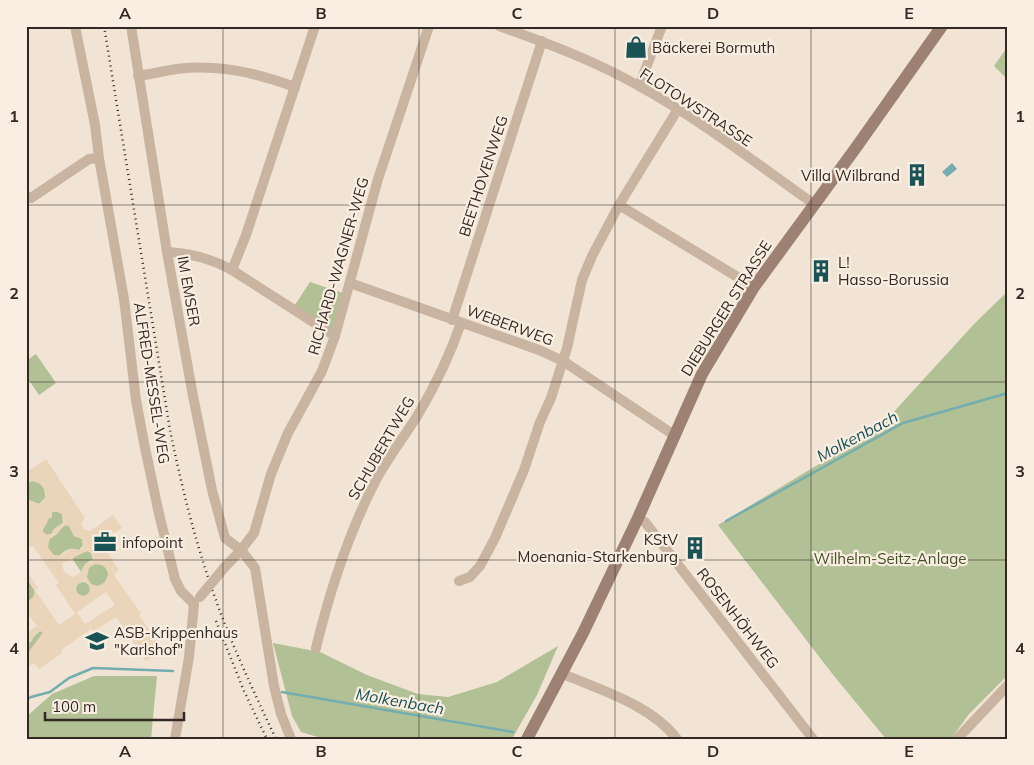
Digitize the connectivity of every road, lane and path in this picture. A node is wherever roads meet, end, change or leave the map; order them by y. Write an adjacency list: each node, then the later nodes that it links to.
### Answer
1 (75, 26): 13 (street, ALFRED-MESSEL-WEG)
2 (131, 26): 9 (street, IM EMSER)
3 (315, 26): 11 (street)
4 (428, 26): 19 (street, RICHARD-WAGNER-WEG)
5 (499, 26): 8 (street, FLOTOWSTRASSE)
6 (662, 26): 10 (street)
7 (942, 26): 15 (main road, DIEBURGER STRASSE)
8 (542, 41): 10 (street, FLOTOWSTRASSE); 21 (street, BEETHOVENWEG)
9 (138, 76): 11 (street); 17 (street, IM EMSER)
10 (639, 86): 12 (street, FLOTOWSTRASSE)
11 (294, 87): 18 (street)
12 (678, 109): 15 (street, FLOTOWSTRASSE); 16 (street)
13 (99, 158): 14 (street); 28 (street, ALFRED-MESSEL-WEG)
14 (26, 196)
15 (814, 204): 20 (main road, DIEBURGER STRASSE)
16 (618, 205): 20 (street); 23 (street)
17 (167, 252): 18 (street); 26 (street, IM EMSER)
18 (232, 270): 22 (street)
19 (350, 283): 21 (street, WEBERWEG); 22 (street, RICHARD-WAGNER-WEG)
20 (754, 287): 24 (main road, DIEBURGER STRASSE)
21 (457, 322): 23 (street, WEBERWEG); 29 (street, SCHUBERTWEG)
22 (335, 336): 26 (street, RICHARD-WAGNER-WEG)
23 (562, 361): 24 (street, WEBERWEG); 27 (street)
24 (674, 434): 25 (main road, DIEBURGER STRASSE)
25 (638, 518): 30 (main road, DIEBURGER STRASSE); 36 (street, ROSENHÖHWEG)
26 (241, 550): 28 (street, RICHARD-WAGNER-WEG, bridge); 33 (street, IM EMSER)
27 (459, 581)
28 (197, 600): 32 (street)
29 (316, 648)
30 (563, 674): 34 (main road, DIEBURGER STRASSE); 35 (street)
31 (1008, 685): 37 (street)
32 (175, 739)
33 (291, 739)
34 (527, 739)
35 (677, 739)
36 (813, 739)
37 (957, 739)

